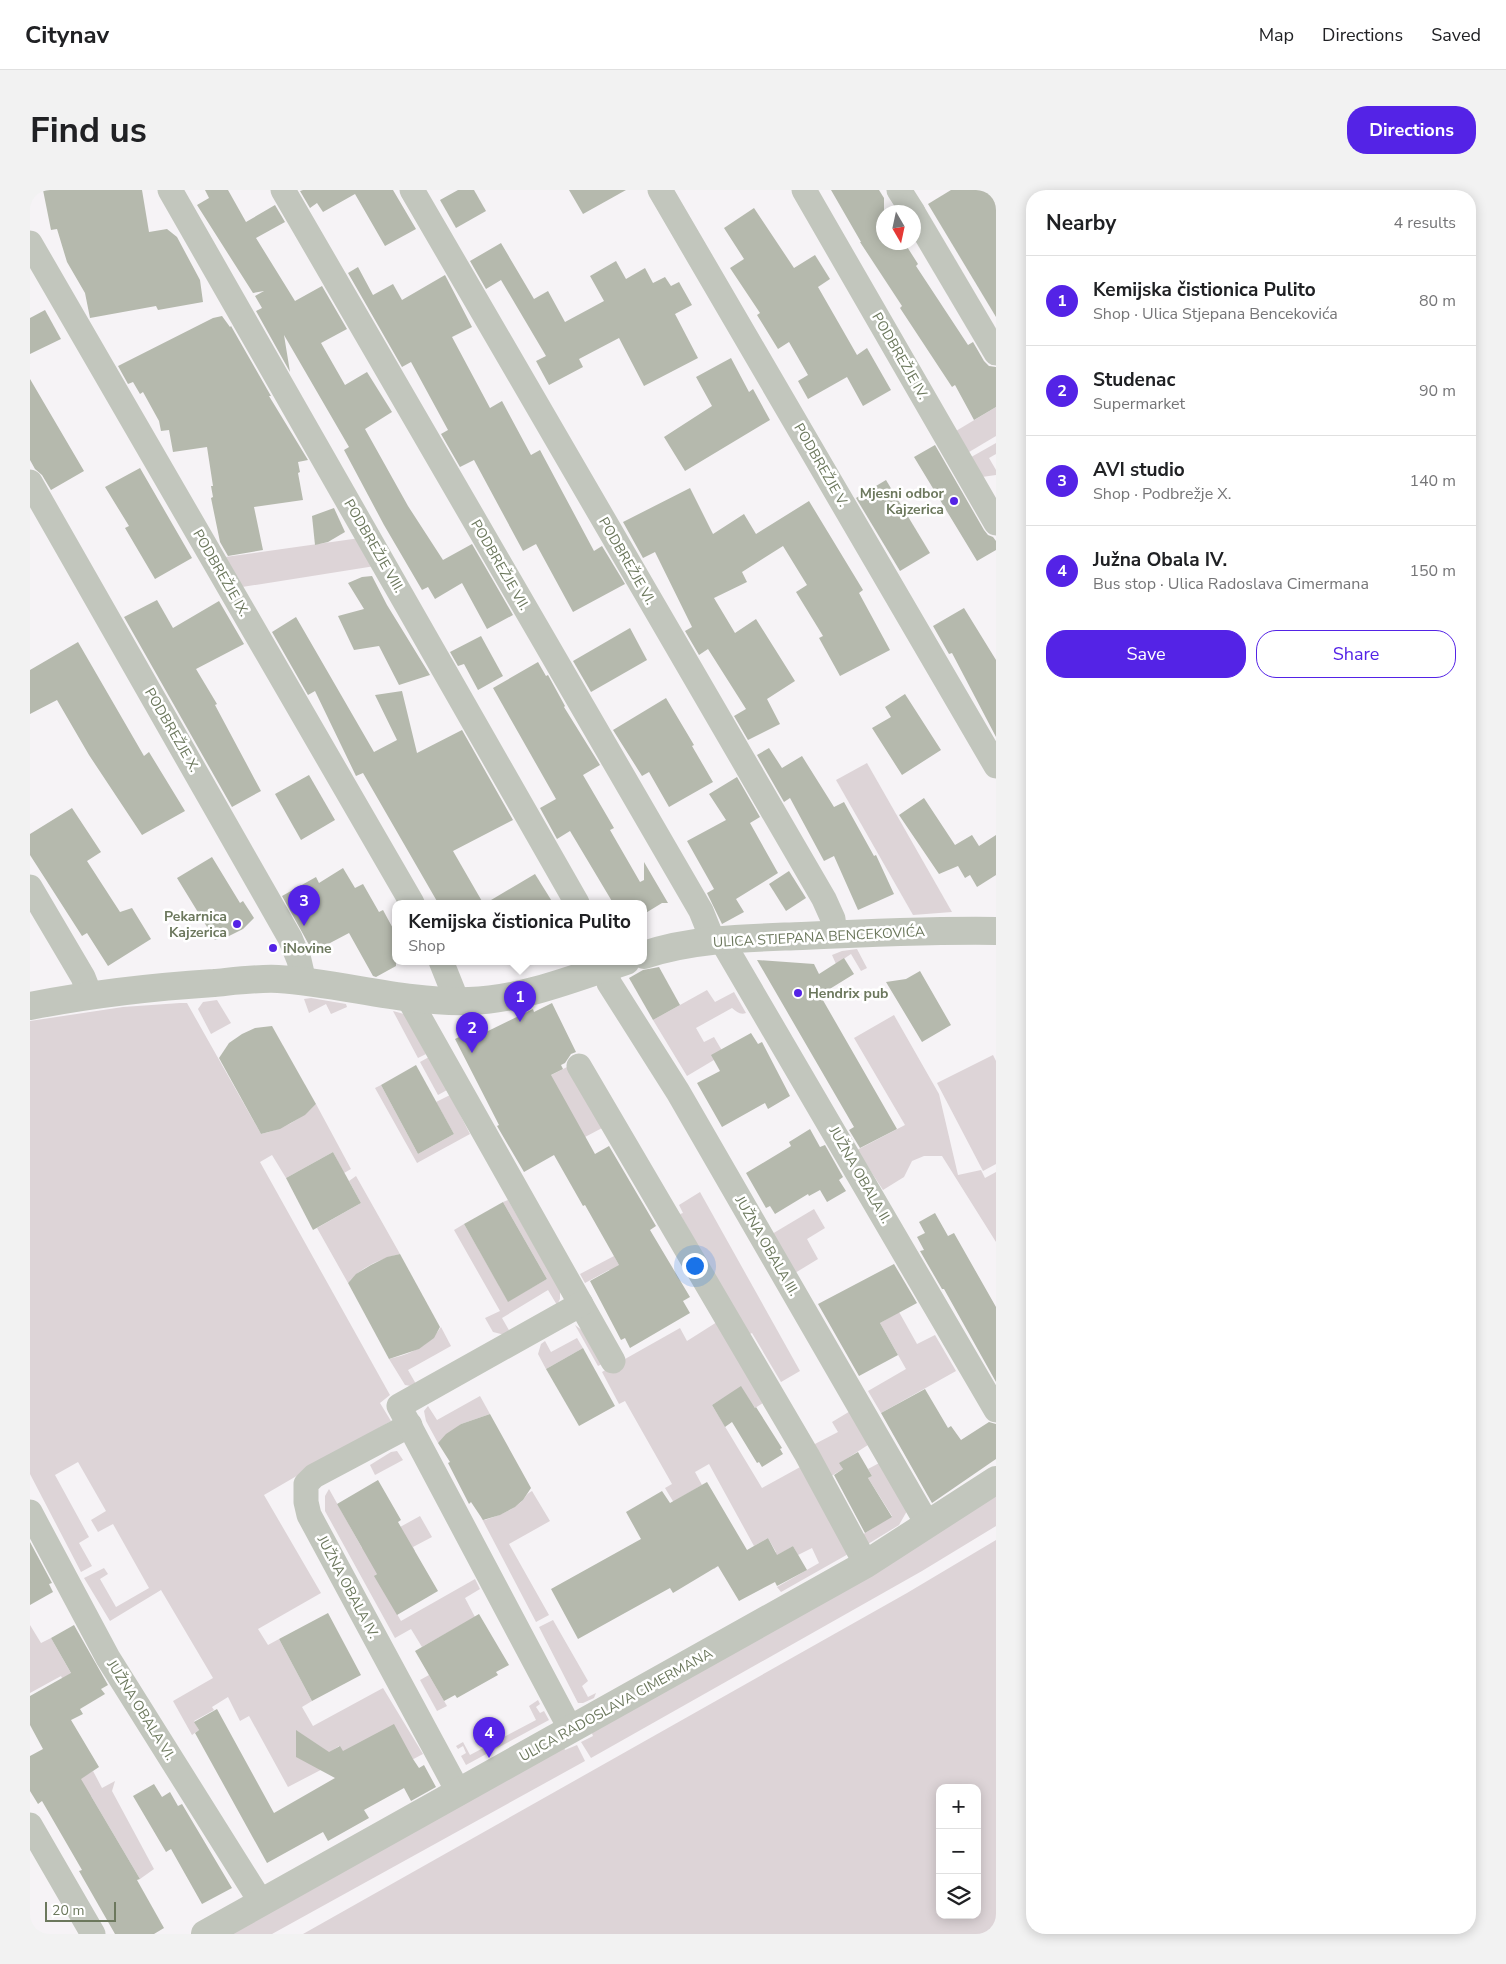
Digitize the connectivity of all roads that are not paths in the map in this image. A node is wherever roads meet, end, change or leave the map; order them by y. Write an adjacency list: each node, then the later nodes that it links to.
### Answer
1 (170, 190): 17 (street, PODBREŽJE VIII.)
2 (283, 190): 20 (street, PODBREŽJE VII.)
3 (412, 190): 19 (street, PODBREŽJE VI.)
4 (660, 190): 14 (street, PODBREŽJE V.)
5 (804, 190): 12 (street, PODBREŽJE IV.)
6 (899, 190): 7 (street)
7 (908, 205)
8 (921, 226): 10 (street)
9 (30, 243): 16 (street, PODBREŽJE IX.)
10 (996, 353)
11 (30, 482): 25 (street, PODBREŽJE X.)
12 (988, 493): 13 (street, PODBREŽJE IV.)
13 (996, 523)
14 (996, 766)
15 (30, 887): 26 (street)
16 (410, 900)
17 (575, 900)
18 (996, 931): 19 (street, ULICA STJEPANA BENCEKOVIĆA)
19 (835, 934): 20 (street, ULICA STJEPANA BENCEKOVIĆA)
20 (718, 941): 21 (street, ULICA STJEPANA BENCEKOVIĆA); 33 (street, JUŽNA OBALA II.)
21 (647, 954)
22 (443, 965): 28 (street)
23 (606, 965): 28 (street)
24 (612, 965): 37 (street, JUŽNA OBALA III.)
25 (304, 982): 26 (street); 27 (street)
26 (90, 995): 29 (street)
27 (409, 999): 28 (street); 31 (street)
28 (457, 1001)
29 (30, 1006)
30 (579, 1066): 38 (street)
31 (581, 1304): 32 (street); 34 (street)
32 (613, 1361)
33 (996, 1410)
34 (405, 1416): 39 (street); 40 (street, JUŽNA OBALA IV.)
35 (996, 1480): 37 (street, ULICA RADOSLAVA CIMERMANA)
36 (30, 1512): 42 (street, JUŽNA OBALA VI.)
37 (928, 1525): 38 (street, ULICA RADOSLAVA CIMERMANA)
38 (866, 1564): 39 (street, ULICA RADOSLAVA CIMERMANA)
39 (572, 1730): 40 (street, ULICA RADOSLAVA CIMERMANA)
40 (458, 1793): 42 (street, ULICA RADOSLAVA CIMERMANA)
41 (30, 1825): 43 (street)
42 (261, 1902): 44 (street, ULICA RADOSLAVA CIMERMANA)
43 (93, 1934)
44 (205, 1934)

